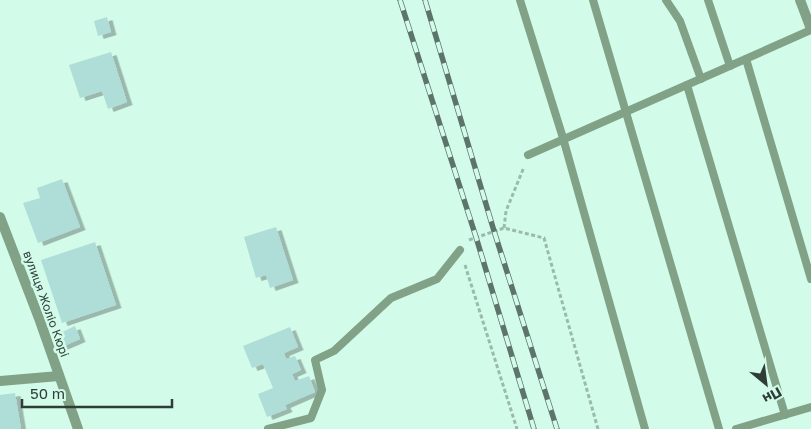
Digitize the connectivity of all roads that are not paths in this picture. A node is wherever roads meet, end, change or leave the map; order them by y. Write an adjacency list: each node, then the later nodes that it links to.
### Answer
1 (520, 0): 12 (lane)
2 (593, 0): 11 (lane)
3 (666, 0): 9 (lane)
4 (708, 0): 8 (lane)
5 (800, 0): 6 (street)
6 (811, 30): 7 (lane)
7 (746, 60): 8 (lane); 16 (lane)
8 (730, 66): 9 (lane)
9 (701, 79): 10 (lane)
10 (687, 85): 11 (lane); 20 (lane)
11 (626, 111): 12 (lane); 24 (lane)
12 (563, 138): 13 (lane); 23 (lane)
13 (528, 155)
14 (0, 217): 17 (street, вулиця Жоліо Кюрі)
15 (460, 250): 22 (lane)
16 (811, 279)
17 (59, 376): 18 (street); 21 (street, вулиця Жоліо Кюрі)
18 (0, 381)
19 (811, 406): 20 (lane)
20 (785, 414): 25 (lane)
21 (78, 429)
22 (268, 429)
23 (645, 429)
24 (719, 429)
25 (736, 429)

